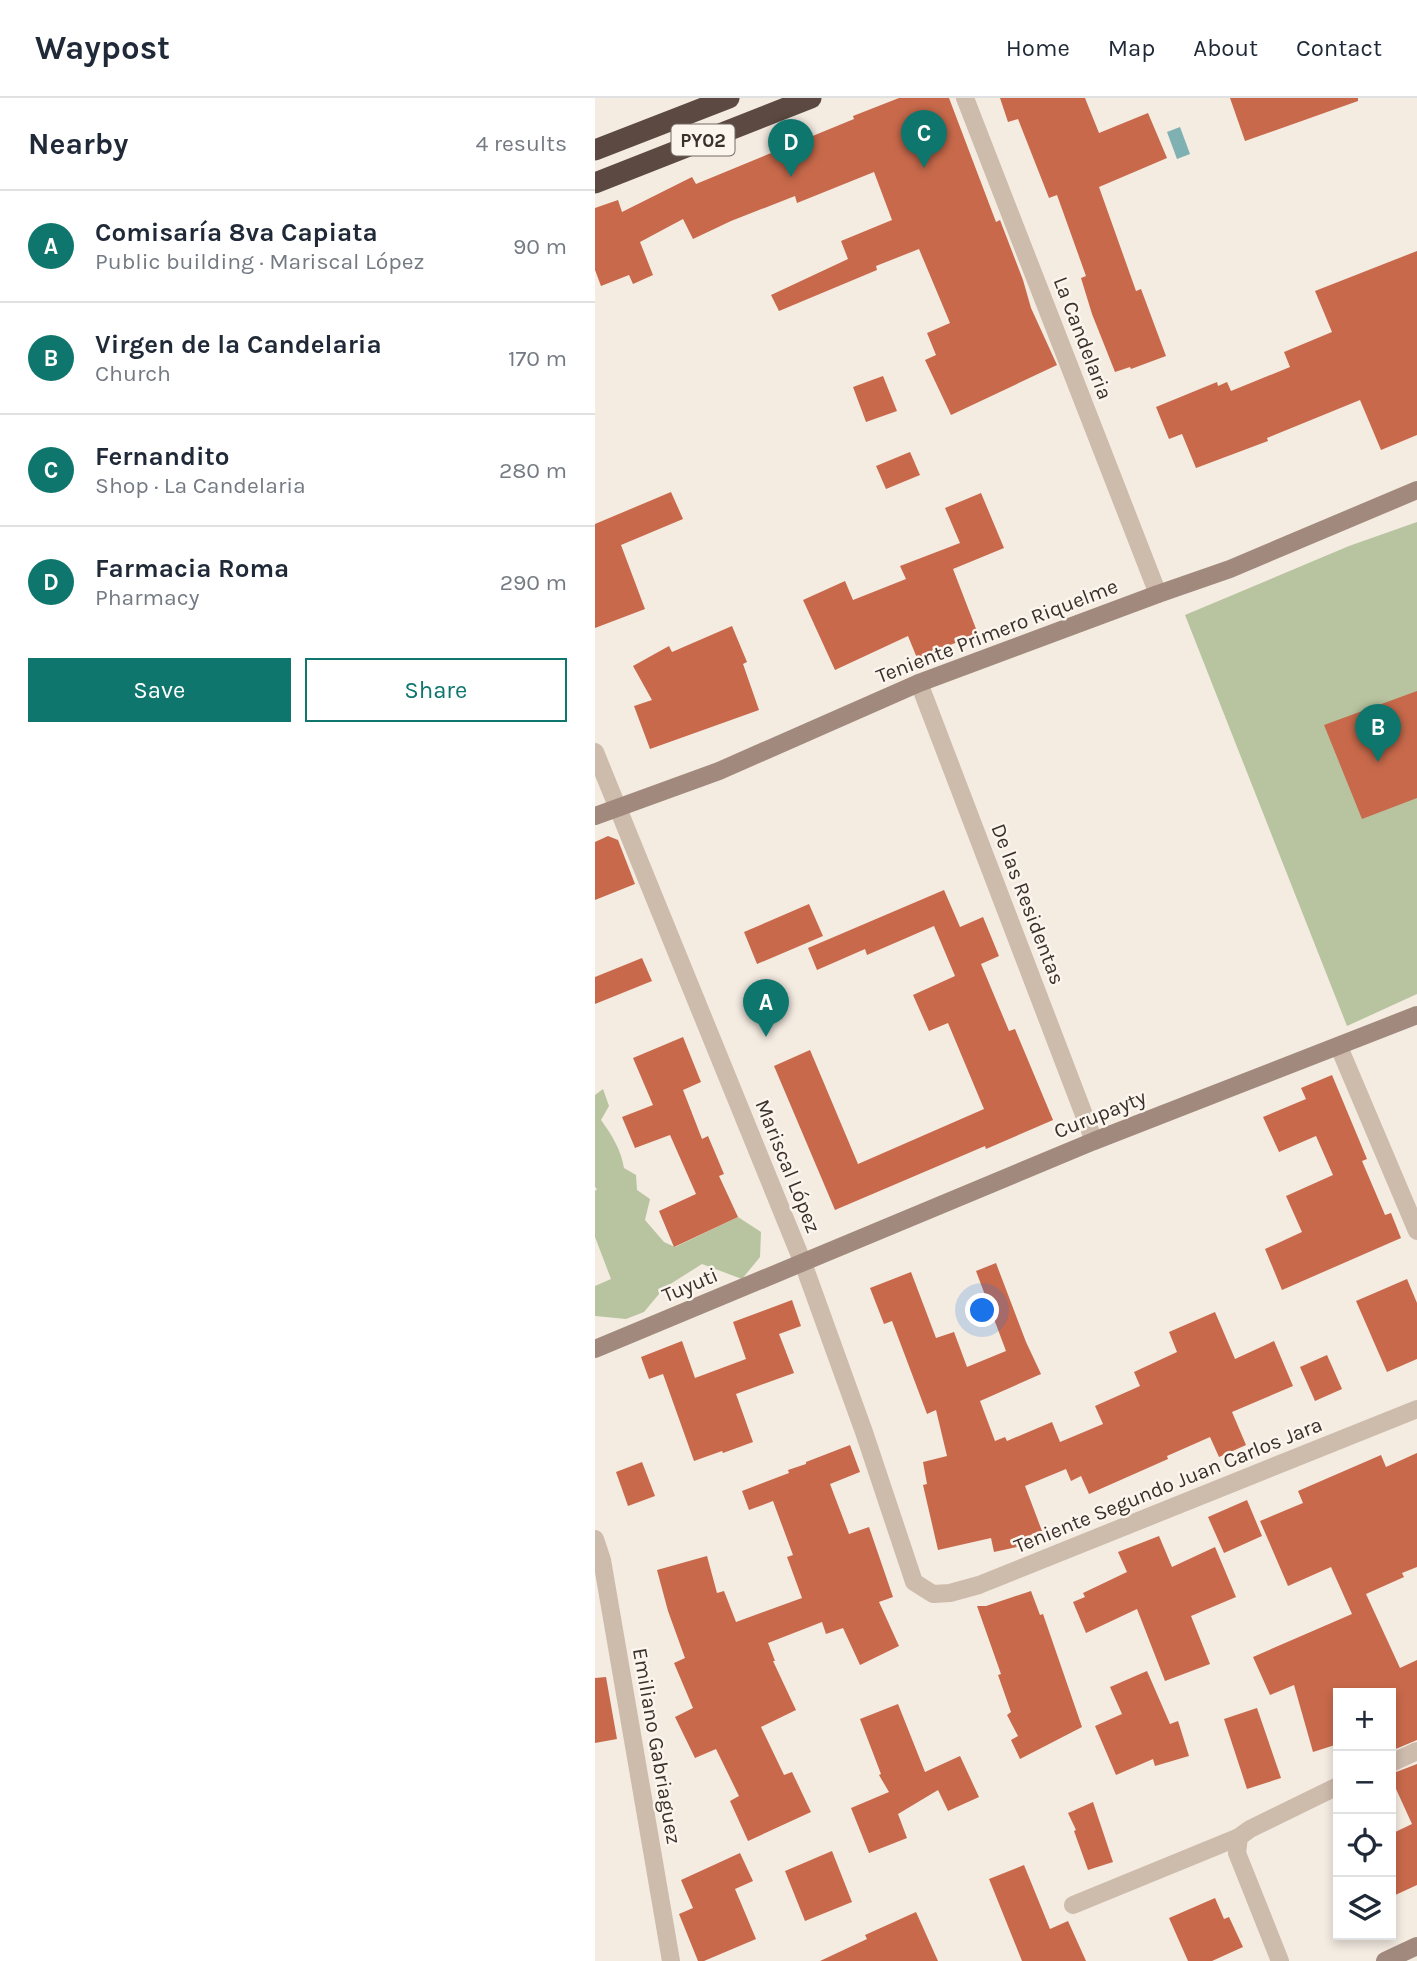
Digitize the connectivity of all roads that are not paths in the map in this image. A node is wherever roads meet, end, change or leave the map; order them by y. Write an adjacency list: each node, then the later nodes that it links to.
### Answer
1 (729, 98): 4 (highway, PY02)
2 (811, 98): 5 (highway, PY02)
3 (965, 98): 7 (street, La Candelaria)
4 (595, 150)
5 (595, 183)
6 (1417, 490): 7 (street, Teniente Primero Riquelme)
7 (1158, 594): 8 (street, Teniente Primero Riquelme)
8 (919, 683): 10 (street, Teniente Primero Riquelme); 14 (street, De las Residentas)
9 (595, 752): 10 (street, Mariscal López)
10 (618, 808): 11 (street, Teniente Primero Riquelme); 16 (street, Mariscal López)
11 (595, 817)
12 (1417, 1015): 13 (street, Curupayty)
13 (1339, 1046): 14 (street, Curupayty); 15 (street)
14 (1094, 1140): 16 (street, Curupayty)
15 (1417, 1231)
16 (803, 1263): 17 (street, Tuyuti); 20 (street, Mariscal López)
17 (595, 1349)
18 (1417, 1409): 20 (street, Teniente Segundo Juan Carlos Jara)
19 (595, 1539): 27 (street, Emiliano Gabriaguez)
20 (933, 1594)
21 (1417, 1751): 22 (street)
22 (1396, 1761)
23 (1333, 1788): 24 (street)
24 (1239, 1837): 25 (street); 28 (street)
25 (1073, 1905)
26 (1417, 1946): 29 (street)
27 (671, 1961)
28 (1280, 1961)
29 (1385, 1961)

